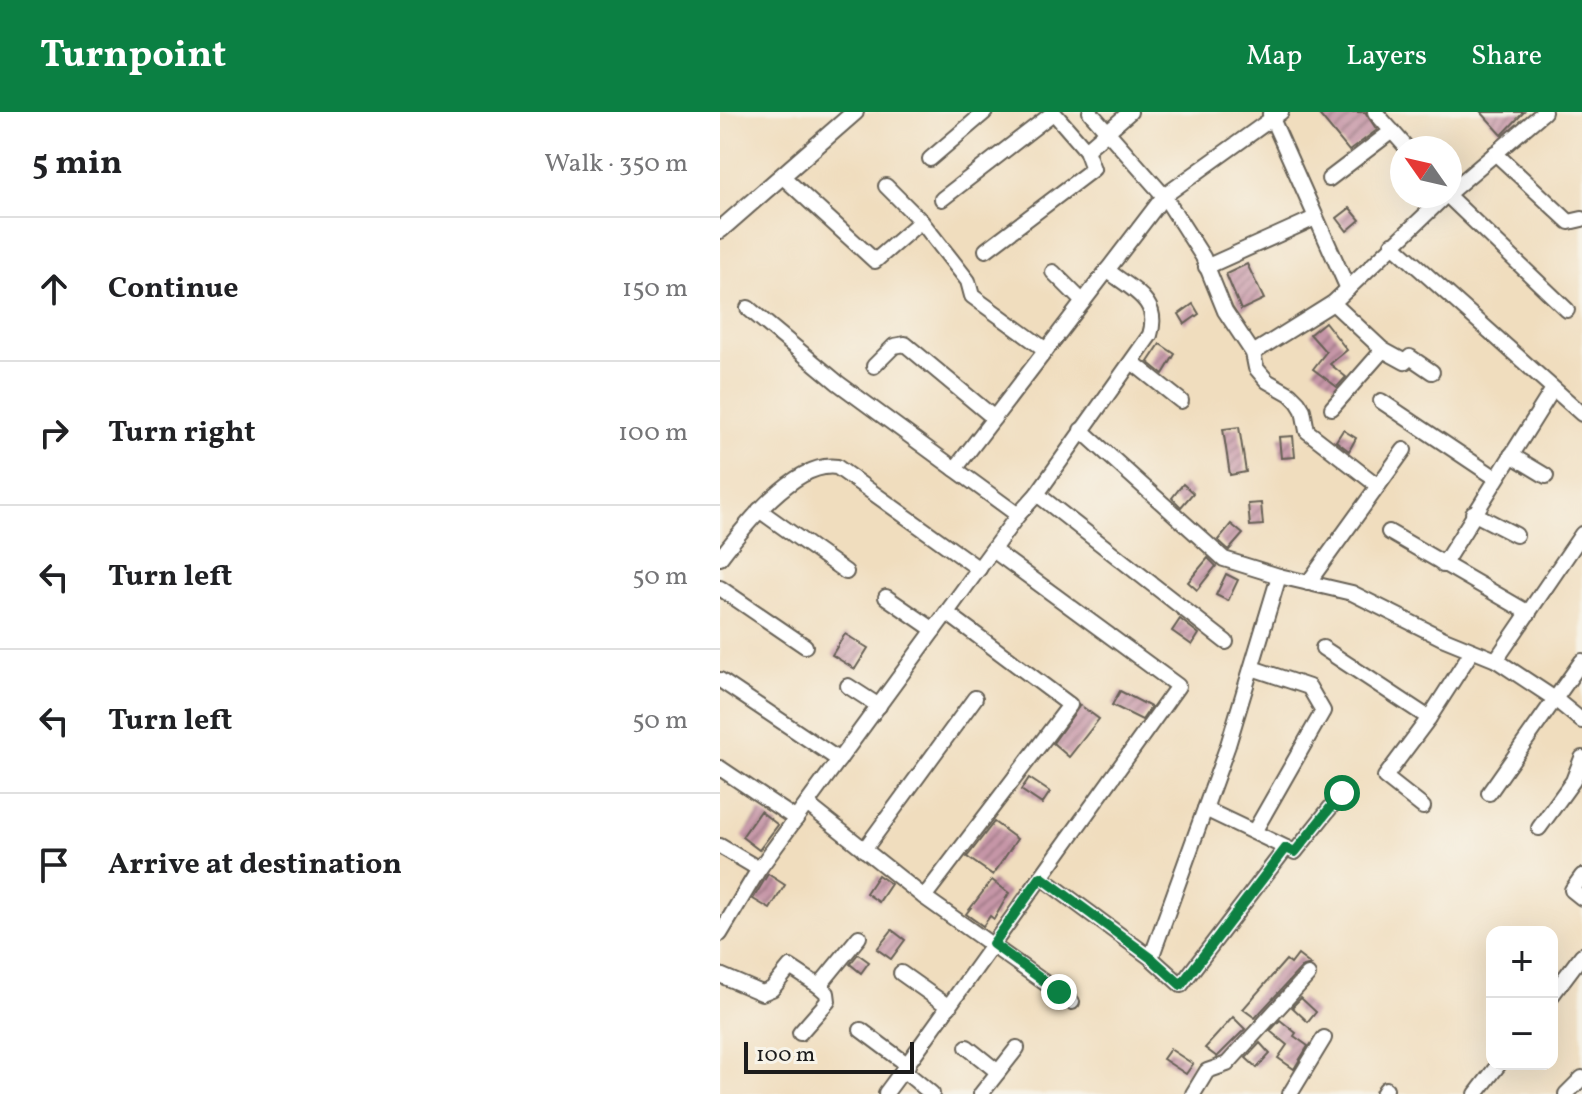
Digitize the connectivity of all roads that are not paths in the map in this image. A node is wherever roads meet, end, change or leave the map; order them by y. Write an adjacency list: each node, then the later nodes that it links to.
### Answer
1 (855, 112): 15 (street)
2 (985, 112): 14 (street)
3 (1053, 112): 12 (street); 20 (street)
4 (1090, 112): 10 (street)
5 (1130, 112): 10 (street)
6 (1375, 112): 9 (street)
7 (1544, 112): 13 (street)
8 (1275, 114): 19 (street); 23 (street)
9 (1392, 131): 11 (street); 16 (street)
10 (1108, 132): 12 (street); 19 (street)
11 (1396, 136)
12 (1086, 150): 28 (street)
13 (1495, 153): 17 (street); 24 (street)
14 (930, 159)
15 (782, 176): 25 (street); 26 (street)
16 (1329, 179)
17 (1462, 182)
18 (886, 186): 25 (street)
19 (1164, 196): 29 (street); 30 (street)
20 (942, 199)
21 (1433, 208): 27 (street)
22 (1461, 208): 36 (street)
23 (1315, 218): 29 (street); 32 (street)
24 (1582, 219)
25 (921, 221): 37 (street)
26 (720, 230)
27 (1392, 244): 32 (street); 43 (street)
28 (986, 250)
29 (1206, 267): 39 (street)
30 (1107, 270): 33 (street); 40 (street)
31 (1053, 272): 33 (street)
32 (1348, 289): 34 (street)
33 (1083, 302): 37 (street)
34 (1333, 303): 38 (street); 39 (street)
35 (748, 308): 52 (street)
36 (1567, 310)
37 (1046, 350): 48 (street)
38 (1383, 350): 42 (street); 46 (street)
39 (1253, 353): 55 (street)
40 (1132, 362): 44 (street); 49 (street)
41 (874, 366): 48 (street)
42 (1432, 372)
43 (1553, 389): 47 (street); 51 (street)
44 (1181, 401)
45 (1381, 401): 54 (street)
46 (1332, 408)
47 (1582, 414)
48 (994, 418): 52 (street)
49 (1081, 430): 56 (street); 68 (street)
50 (1404, 450): 55 (street)
51 (1511, 455): 53 (street); 54 (street)
52 (955, 469): 59 (street)
53 (1546, 476)
54 (1496, 478): 58 (street)
55 (1378, 486): 69 (street)
56 (1037, 494): 59 (street); 75 (street)
57 (759, 510): 64 (street); 66 (street); 67 (street)
58 (1473, 513): 62 (street); 65 (street)
59 (1018, 515): 63 (street)
60 (1389, 532): 65 (street)
61 (1582, 534): 73 (street)
62 (1516, 535)
63 (993, 550): 66 (street); 105 (street)
64 (720, 558)
65 (1443, 565): 73 (street)
66 (979, 569): 72 (street)
67 (846, 572)
68 (1279, 576): 69 (street); 81 (street)
69 (1308, 583): 78 (street)
70 (720, 588): 76 (street)
71 (886, 597): 74 (street)
72 (947, 613): 74 (street); 106 (street)
73 (1529, 613): 79 (street)
74 (934, 630): 86 (street)
75 (1226, 642)
76 (805, 646)
77 (1323, 648): 87 (street)
78 (1472, 651): 79 (street); 87 (street)
79 (1496, 660): 85 (street)
80 (1582, 661): 85 (street)
81 (1252, 668): 96 (street); 99 (street)
82 (720, 680): 90 (street)
83 (848, 686): 86 (street)
84 (975, 698): 102 (street)
85 (1555, 699): 88 (street); 93 (street)
86 (879, 706): 90 (street)
87 (1429, 718): 95 (street)
88 (1582, 721)
89 (1582, 758): 98 (street)
90 (839, 760): 94 (street)
91 (720, 768): 97 (street)
92 (1342, 793): 101 (street)
93 (1489, 793)
94 (807, 804): 97 (street); 102 (street)
95 (1423, 807)
96 (1205, 809): 99 (street); 112 (street)
97 (796, 819): 103 (street)
98 (1539, 828)
99 (1254, 832): 101 (street)
100 (720, 846): 103 (street)
101 (1286, 848): 112 (street)
102 (864, 850): 106 (street)
103 (759, 869): 108 (street)
104 (1582, 876): 107 (street)
105 (1041, 877): 110 (street); 112 (street)
106 (924, 897): 110 (street)
107 (1582, 898)
108 (720, 934)
109 (859, 937): 116 (street)
110 (993, 944): 118 (street); 119 (street)
111 (1582, 955): 117 (street)
112 (1151, 958)
113 (901, 973): 119 (street)
114 (720, 975): 116 (street)
115 (1308, 975): 132 (street)
116 (819, 986): 121 (street)
117 (1558, 987)
118 (1072, 1002)
119 (949, 1007): 125 (street)
120 (861, 1030): 125 (street)
121 (800, 1033)
122 (1324, 1038): 133 (street)
123 (967, 1047): 127 (street)
124 (1017, 1048): 127 (street)
125 (906, 1067): 129 (street); 130 (street)
126 (1494, 1070): 134 (street)
127 (998, 1072): 131 (street)
128 (1582, 1078): 135 (street)
129 (886, 1093)
130 (932, 1094)
131 (981, 1094)
132 (1193, 1094)
133 (1290, 1094)
134 (1476, 1094)
135 (1566, 1094)

